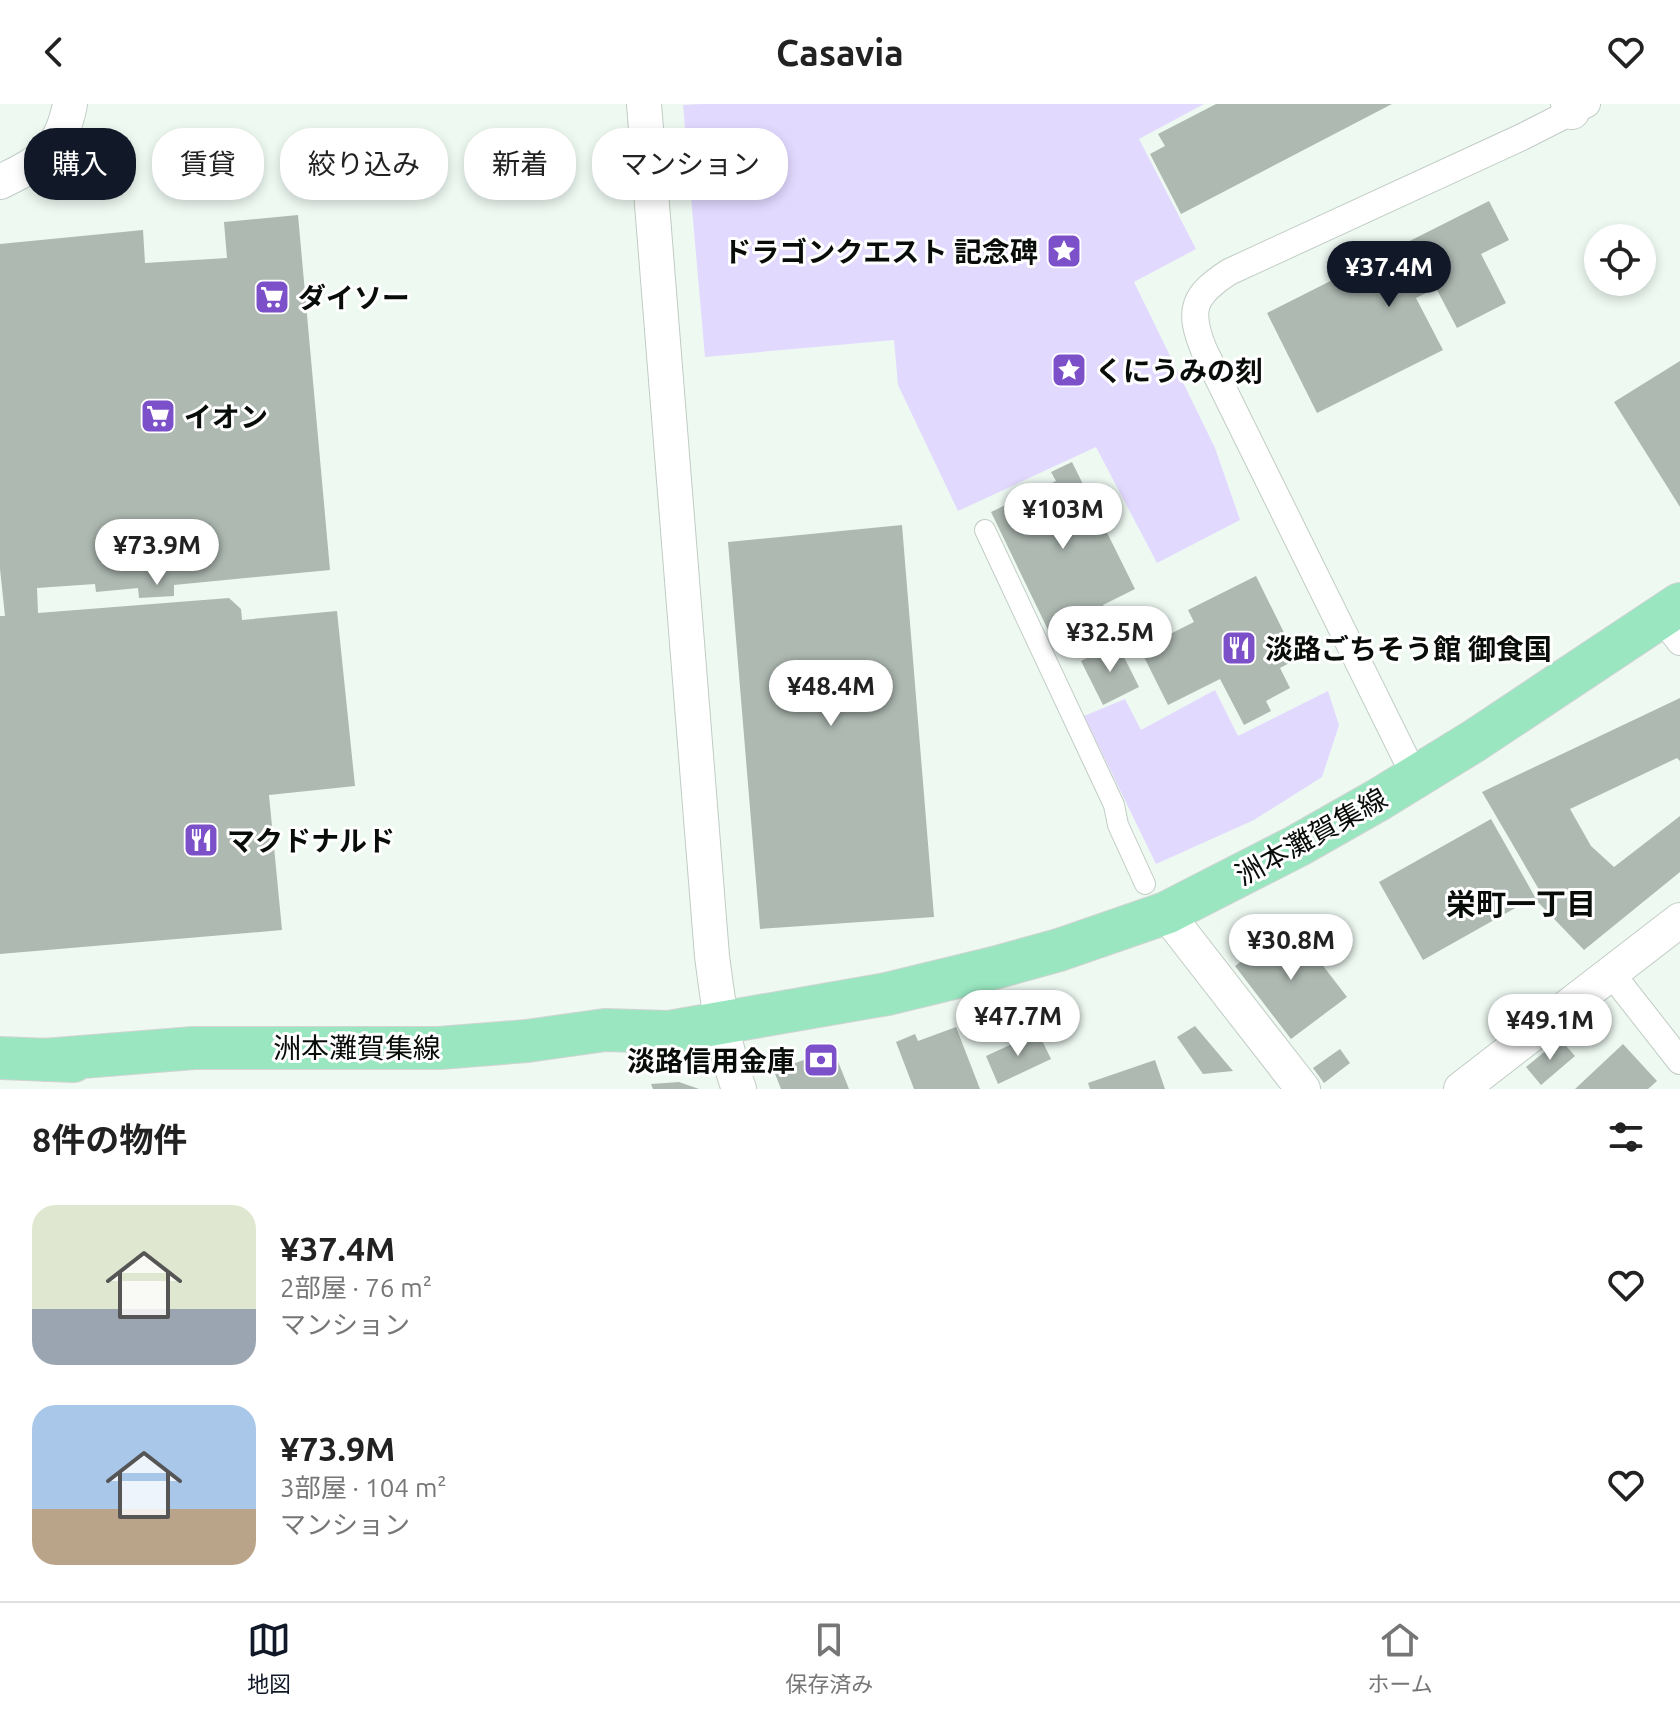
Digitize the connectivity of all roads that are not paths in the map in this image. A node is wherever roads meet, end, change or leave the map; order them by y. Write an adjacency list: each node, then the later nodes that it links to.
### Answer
1 (70, 104): 4 (street)
2 (644, 104): 11 (street)
3 (1576, 107): 7 (street)
4 (0, 182)
5 (985, 530): 8 (street)
6 (1673, 620): 7 (main road, 洲本灘賀集線)
7 (1415, 777): 8 (main road, 洲本灘賀集線)
8 (1155, 898): 11 (main road, 洲本灘賀集線); 15 (street)
9 (1680, 920): 10 (street)
10 (1611, 973): 13 (street); 16 (street)
11 (721, 1024): 12 (main road, 洲本灘賀集線); 14 (street)
12 (0, 1058)
13 (1680, 1061)
14 (739, 1089)
15 (1303, 1089)
16 (1461, 1089)

